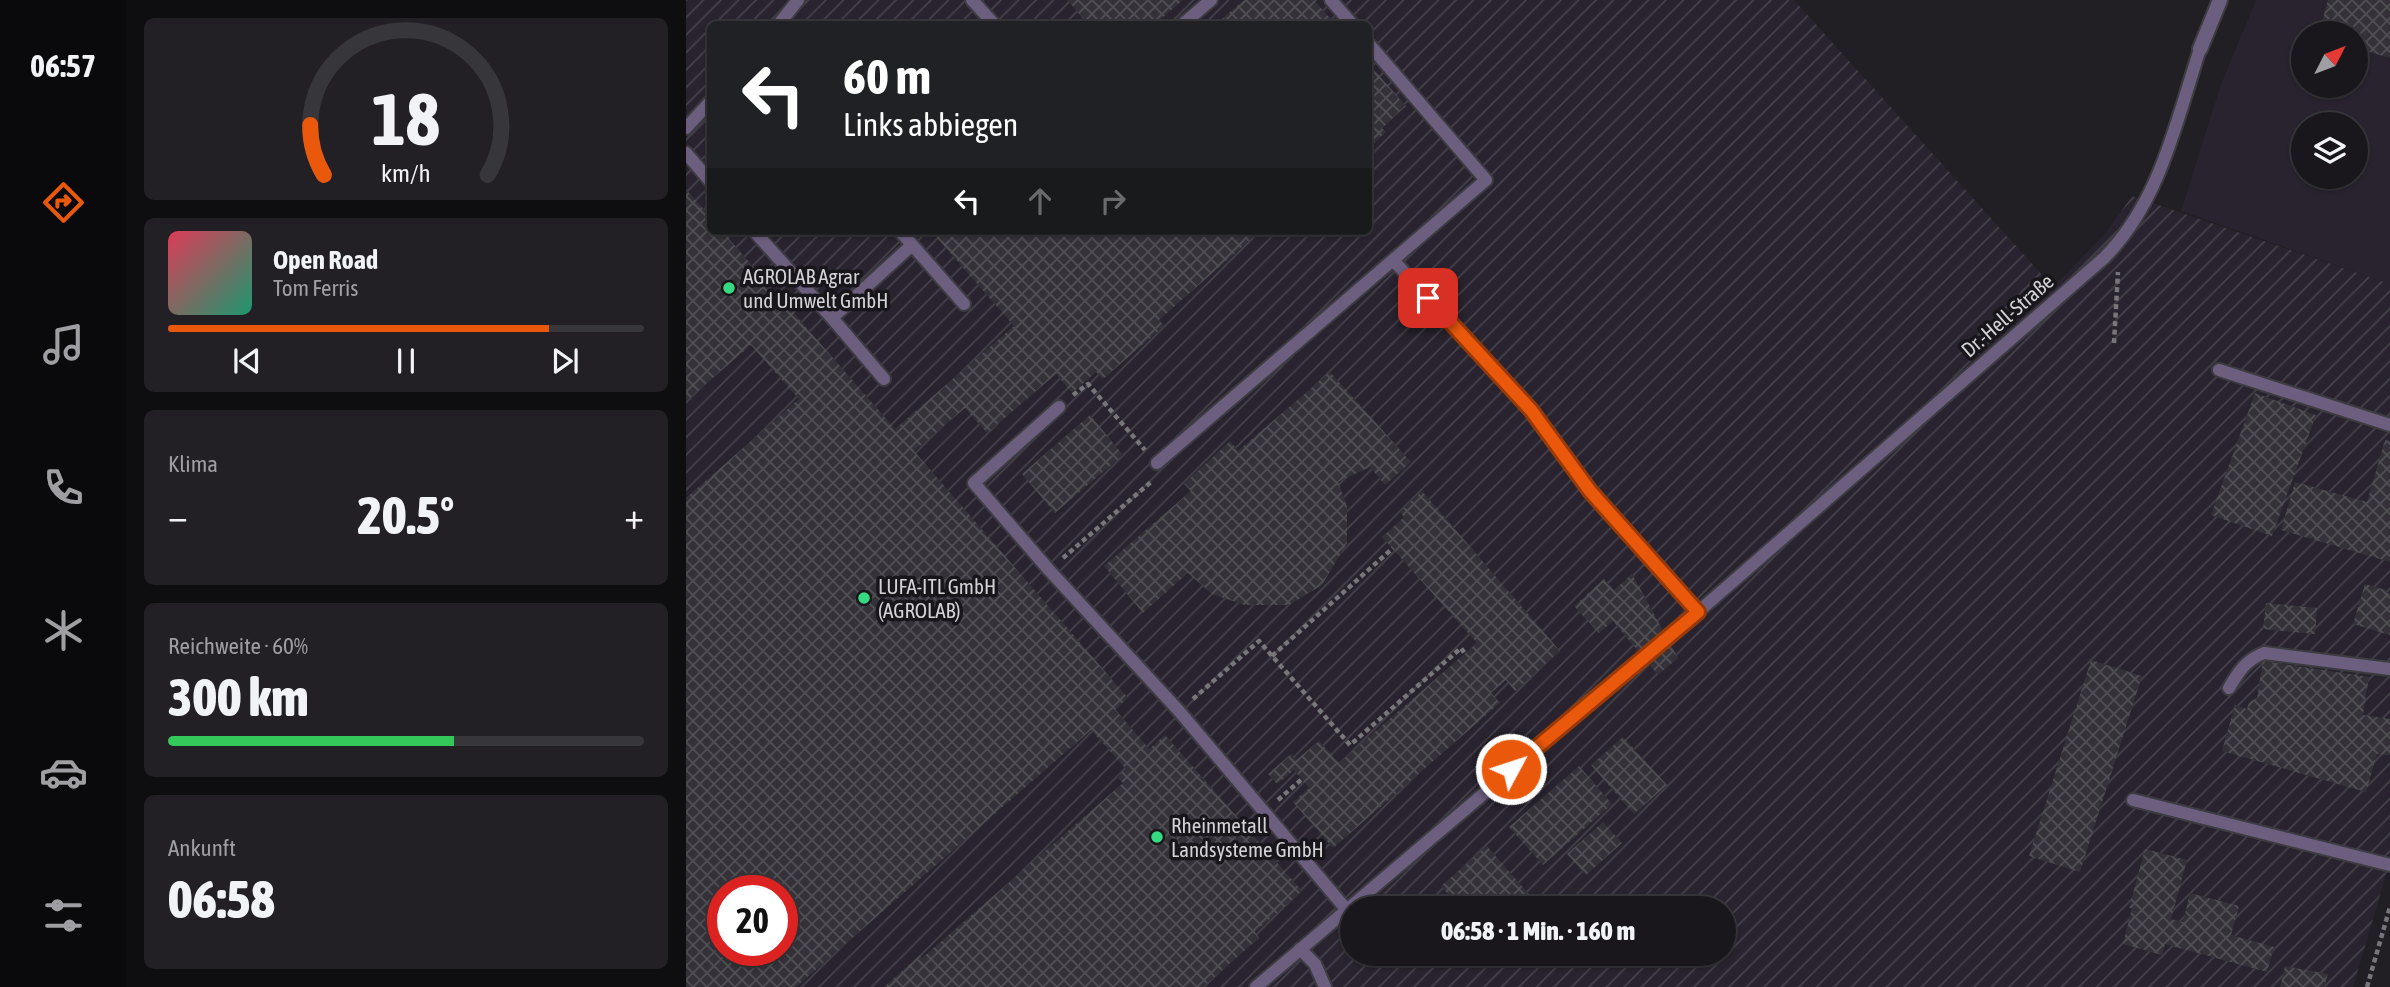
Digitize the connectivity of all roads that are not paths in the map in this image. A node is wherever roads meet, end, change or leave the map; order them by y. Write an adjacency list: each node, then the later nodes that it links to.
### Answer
1 (798, 0): 6 (lane)
2 (972, 0): 7 (lane)
3 (1211, 0): 8 (lane)
4 (1331, 0): 9 (lane)
5 (2220, 0): 11 (street, Dr.-Hell-Straße)
6 (781, 21)
7 (991, 21)
8 (1186, 21)
9 (1349, 21)
10 (1372, 48): 19 (lane)
11 (2200, 49): 27 (lane, Dr.-Hell-Straße)
12 (707, 105): 13 (lane)
13 (686, 128)
14 (686, 153): 15 (lane)
15 (707, 178)
16 (758, 235): 21 (lane)
17 (903, 235): 18 (lane)
18 (912, 245): 20 (lane); 21 (lane)
19 (1394, 261): 26 (lane); 27 (lane)
20 (964, 304)
21 (832, 318): 23 (lane)
22 (2219, 370): 25 (lane)
23 (884, 379)
24 (1059, 407): 33 (lane)
25 (2390, 425)
26 (1157, 463)
27 (1698, 612): 32 (lane, Dr.-Hell-Straße)
28 (2390, 669): 29 (lane)
29 (2230, 688)
30 (2133, 800): 31 (lane)
31 (2390, 864)
32 (1361, 896)
33 (1340, 902)
34 (1340, 914): 35 (lane, Dr.-Hell-Straße)
35 (1300, 949): 36 (lane, Dr.-Hell-Straße); 37 (lane)
36 (1256, 987)
37 (1325, 987)

